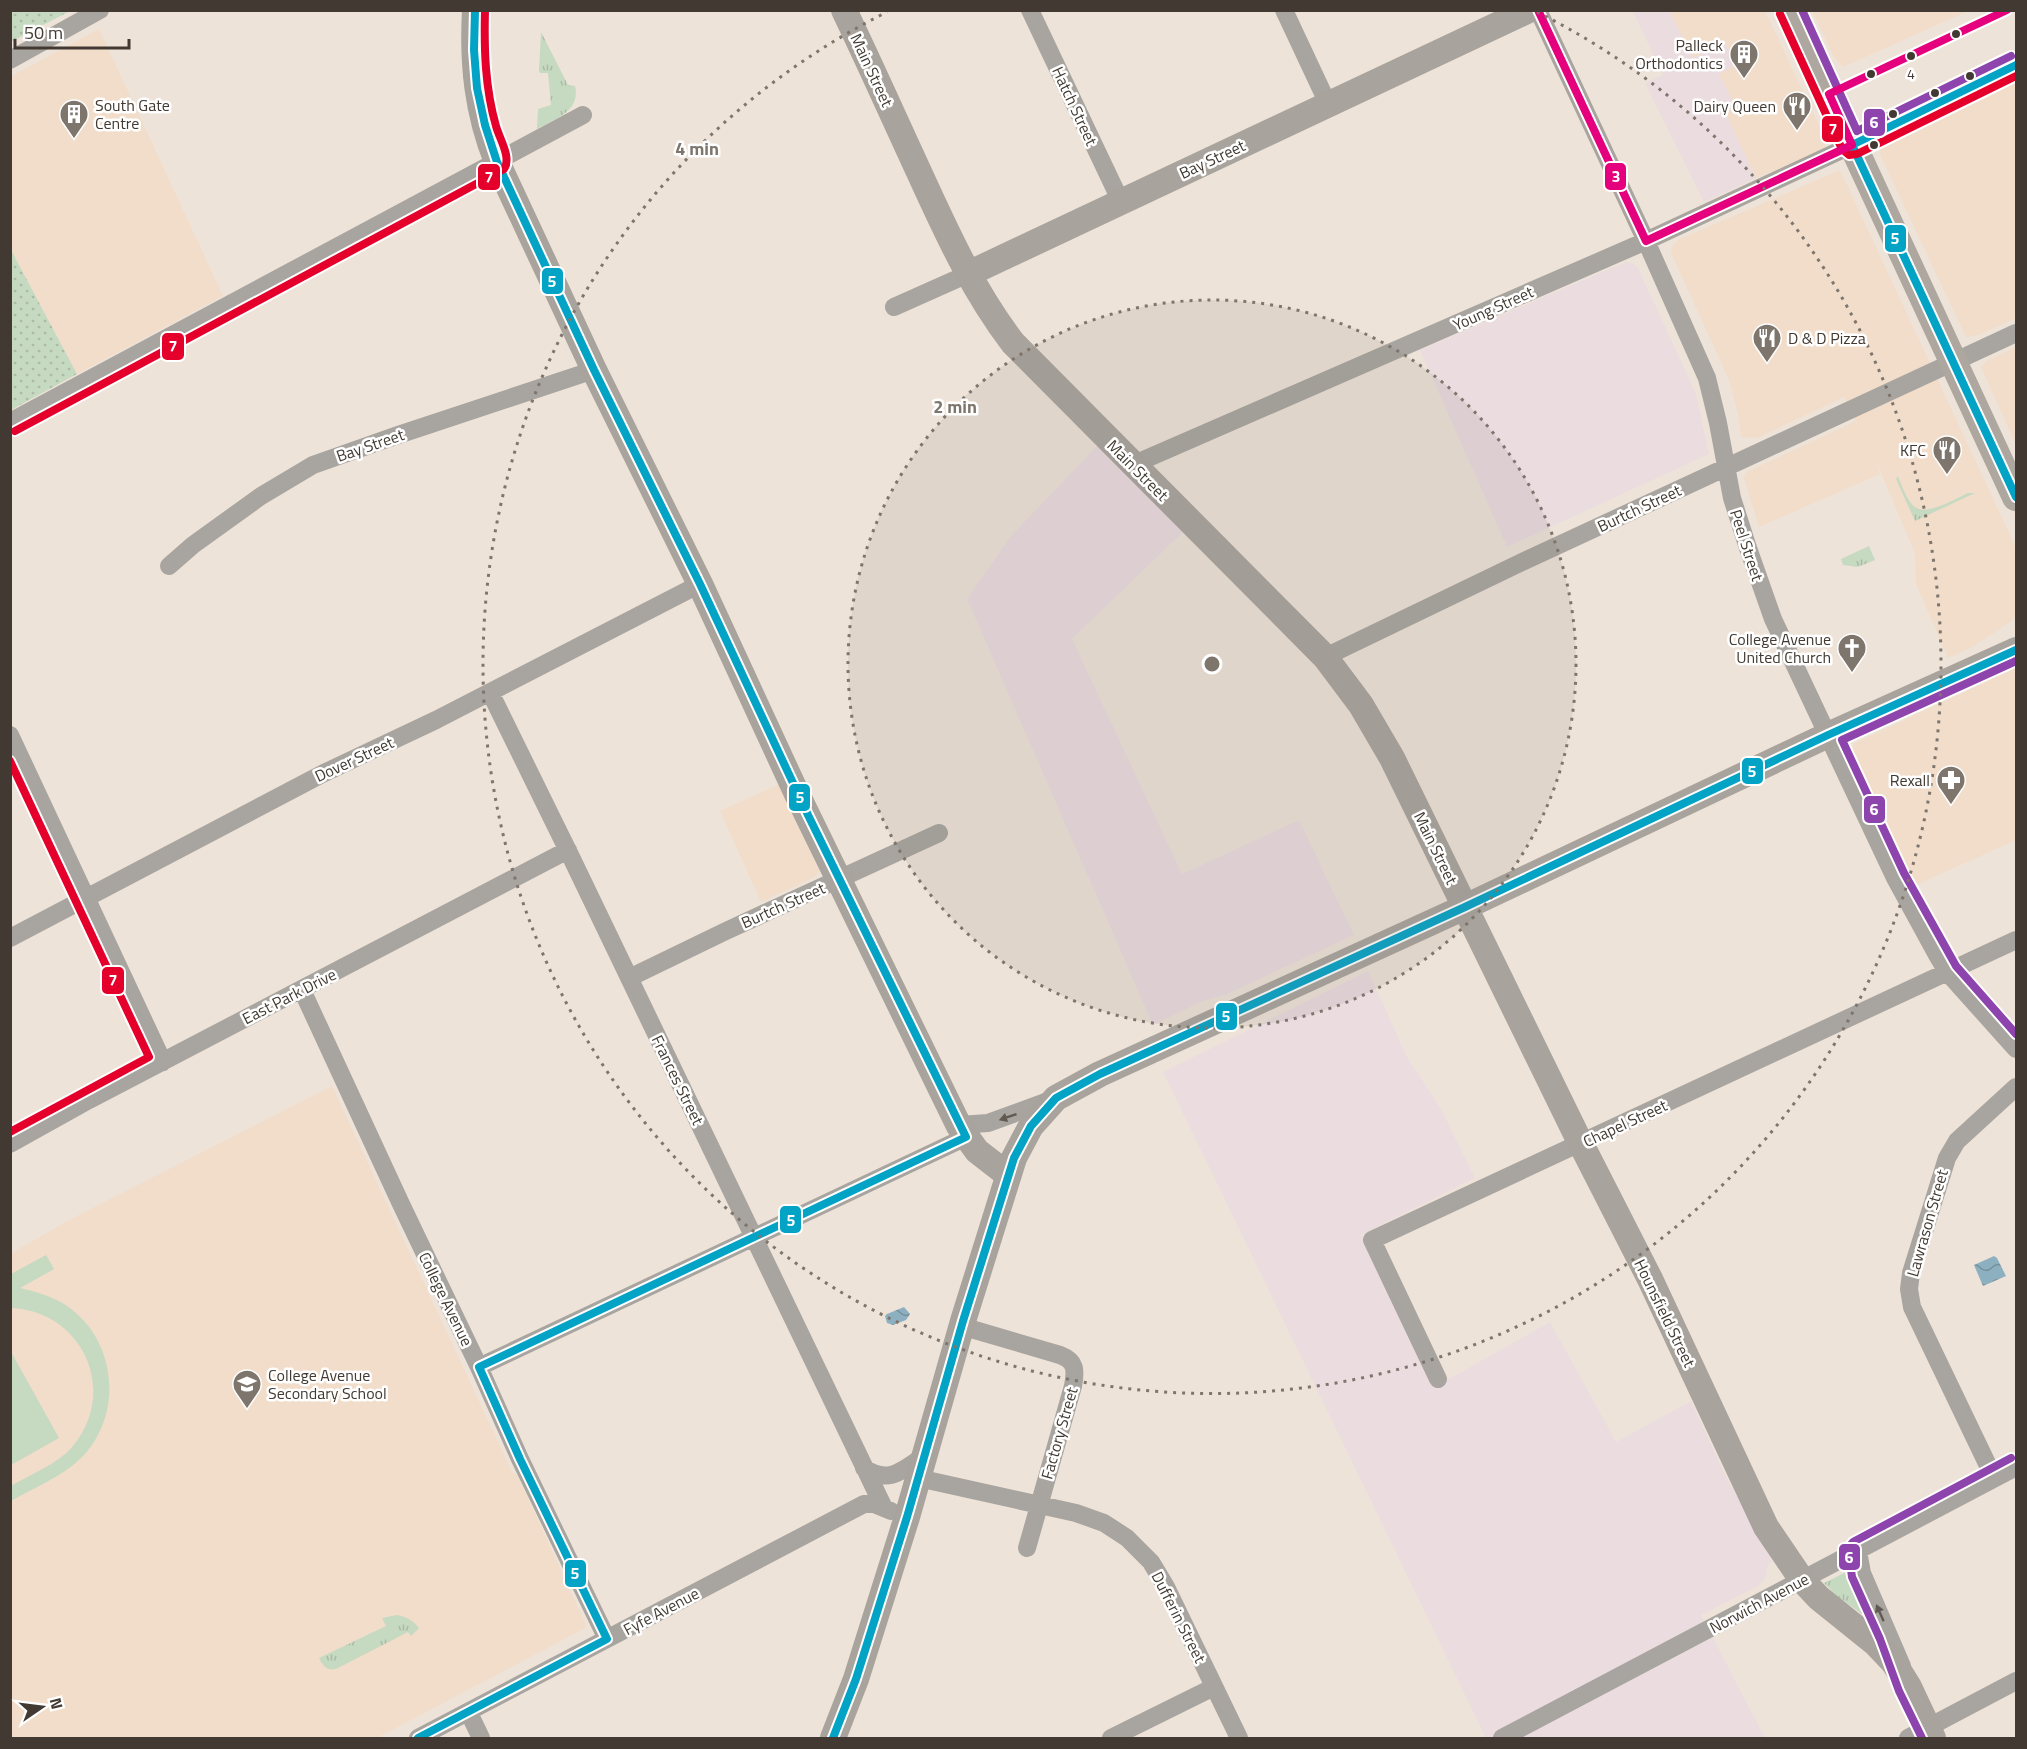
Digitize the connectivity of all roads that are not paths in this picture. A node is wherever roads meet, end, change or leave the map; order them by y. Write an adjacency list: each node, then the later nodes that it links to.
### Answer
1 (100, 10): 9 (street)
2 (475, 10): 13 (main road)
3 (844, 10): 16 (main road, Main Street)
4 (1030, 10): 14 (street, Hatch Street)
5 (1284, 10): 10 (street)
6 (1529, 10): 10 (main road, Bay Street)
7 (1538, 10): 15 (street, Peel Street)
8 (1790, 10): 12 (main road)
9 (10, 60)
10 (1328, 104): 14 (main road, Bay Street)
11 (583, 115): 13 (street)
12 (1852, 146): 15 (street, Young Street); 19 (main road)
13 (497, 162): 20 (main road); 21 (street)
14 (1121, 202): 16 (main road, Bay Street)
15 (1646, 241): 22 (street, Young Street); 23 (street, Peel Street)
16 (968, 274): 17 (street, Bay Street); 22 (main road, Main Street)
17 (894, 307)
18 (2016, 333): 19 (street, Burtch Street)
19 (1954, 362): 23 (street, Burtch Street); 24 (main road)
20 (594, 370): 25 (street, Bay Street); 26 (main road)
21 (10, 422)
22 (1132, 465): 28 (main road, Main Street)
23 (1726, 468): 28 (street, Burtch Street); 31 (street, Peel Street)
24 (2016, 496)
25 (170, 566)
26 (700, 584): 29 (street, Dover Street); 34 (main road)
27 (2016, 650): 31 (main road)
28 (1325, 657): 36 (main road, Main Street)
29 (490, 692): 33 (street, Frances Street); 35 (street, Dover Street)
30 (10, 735): 35 (street)
31 (1828, 735): 36 (main road); 39 (street, Peel Street)
32 (939, 833): 34 (street, Burtch Street)
33 (568, 850): 40 (street, Frances Street); 41 (street, East Park Drive)
34 (839, 880): 40 (street, Burtch Street); 46 (main road)
35 (86, 898): 37 (street, Dover Street); 43 (street)
36 (1465, 907): 45 (main road); 48 (main road, Hounsfield Street)
37 (10, 939)
38 (2016, 940): 39 (street, Chapel Street)
39 (1947, 972): 42 (street, Peel Street); 48 (street, Chapel Street)
40 (629, 978): 50 (street, Frances Street)
41 (302, 990): 43 (street, East Park Drive); 52 (street, College Avenue)
42 (2016, 1049)
43 (163, 1062): 47 (street, East Park Drive)
44 (2016, 1086): 57 (street, Lawrason Street)
45 (1056, 1098): 46 (street, one-way to 46); 49 (main road)
46 (962, 1131): 49 (main road); 50 (street)
47 (10, 1144)
48 (1581, 1144): 53 (street, Chapel Street); 62 (main road, Hounsfield Street)
49 (1008, 1175): 51 (main road)
50 (754, 1238): 52 (street); 56 (street, Frances Street)
51 (961, 1326): 54 (main road); 58 (street, Factory Street)
52 (479, 1367): 63 (street, College Avenue)
53 (1438, 1379)
54 (921, 1467): 56 (street); 58 (street, Dufferin Street); 59 (main road)
55 (2016, 1467): 57 (street, Norwich Avenue)
56 (864, 1468): 59 (street, Frances Street)
57 (1994, 1478): 61 (street, Norwich Avenue)
58 (1040, 1504): 60 (street, Factory Street); 65 (street, Dufferin Street)
59 (895, 1512): 63 (street, Fyfe Avenue); 71 (main road)
60 (1027, 1548)
61 (1858, 1551): 62 (street, Norwich Avenue); 66 (street, one-way to 61)
62 (1802, 1580): 66 (main road, Hounsfield Street); 74 (street, Norwich Avenue)
63 (607, 1639): 67 (street, Fyfe Avenue)
64 (2016, 1680): 68 (street)
65 (1214, 1687): 72 (street); 73 (street, Dufferin Street)
66 (1909, 1687): 68 (main road, Hounsfield Street)
67 (469, 1713): 69 (street, Fyfe Avenue); 70 (street)
68 (1923, 1735)
69 (418, 1738)
70 (481, 1738)
71 (833, 1738)
72 (1111, 1738)
73 (1239, 1738)
74 (1502, 1738)

